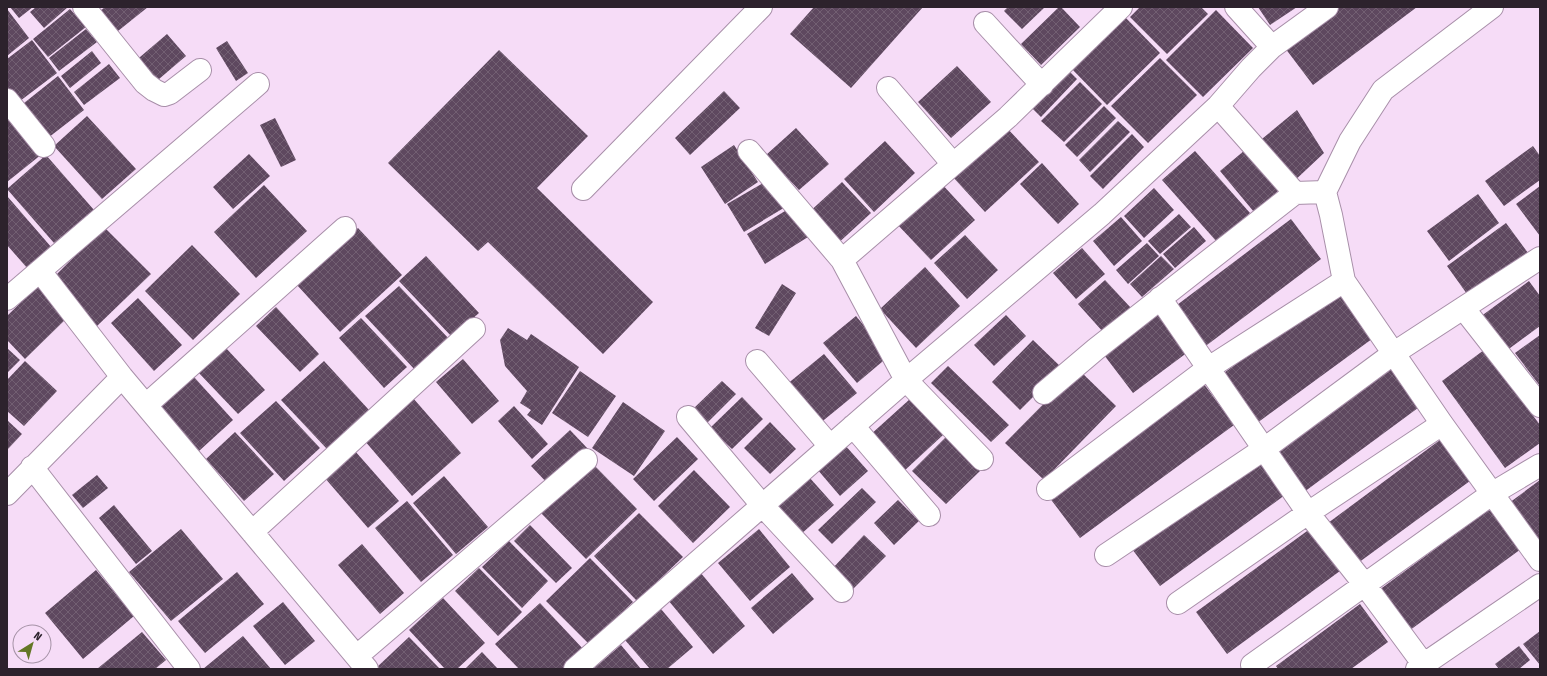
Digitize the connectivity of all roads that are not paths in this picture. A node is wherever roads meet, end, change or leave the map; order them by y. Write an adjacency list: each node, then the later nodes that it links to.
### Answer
1 (84, 7): 9 (street)
2 (761, 7): 18 (street)
3 (1236, 7): 8 (street)
4 (1327, 7): 8 (street)
5 (1492, 7): 20 (street)
6 (1114, 9): 11 (street)
7 (985, 23): 11 (street)
8 (1272, 47): 14 (street)
9 (200, 70)
10 (258, 84): 24 (street)
11 (1042, 85): 17 (street)
12 (888, 88): 17 (street)
13 (7, 100): 15 (street)
14 (1218, 106): 19 (street); 34 (street)
15 (44, 146)
16 (749, 151): 23 (street)
17 (953, 164): 23 (street)
18 (583, 188)
19 (1294, 192): 20 (street); 26 (street)
20 (1325, 192): 25 (street)
21 (344, 228): 36 (street)
22 (1540, 258): 28 (street)
23 (842, 260): 34 (street)
24 (40, 271): 27 (street); 33 (street)
25 (1344, 281): 30 (street); 32 (street)
26 (1160, 298): 32 (street); 35 (street)
27 (7, 299)
28 (1464, 309): 30 (street); 37 (street)
29 (474, 329): 53 (street)
30 (1394, 353): 39 (street); 42 (street)
31 (757, 360): 41 (street)
32 (1207, 368): 42 (street); 47 (street)
33 (122, 377): 36 (street); 46 (street)
34 (906, 380): 40 (street); 43 (street)
35 (1044, 393)
36 (146, 406): 53 (street)
37 (1540, 406)
38 (688, 417): 50 (street)
39 (1442, 424): 48 (street); 51 (street)
40 (853, 426): 41 (street); 52 (street)
41 (830, 446): 50 (street)
42 (1264, 449): 51 (street); 54 (street)
43 (982, 459)
44 (586, 460): 60 (street)
45 (1540, 465): 48 (street)
46 (32, 467): 49 (street); 63 (street)
47 (1048, 489)
48 (1492, 493): 55 (street); 56 (street)
49 (7, 494)
50 (762, 505): 58 (street); 64 (street)
51 (1308, 513): 56 (street); 59 (street)
52 (928, 515)
53 (252, 532): 60 (street)
54 (1106, 555)
55 (1540, 560)
56 (1365, 585): 61 (street); 62 (street)
57 (1540, 585): 62 (street)
58 (842, 591)
59 (1178, 603)
60 (362, 663)
61 (1252, 665)
62 (1420, 667)
63 (190, 669)
64 (575, 669)

